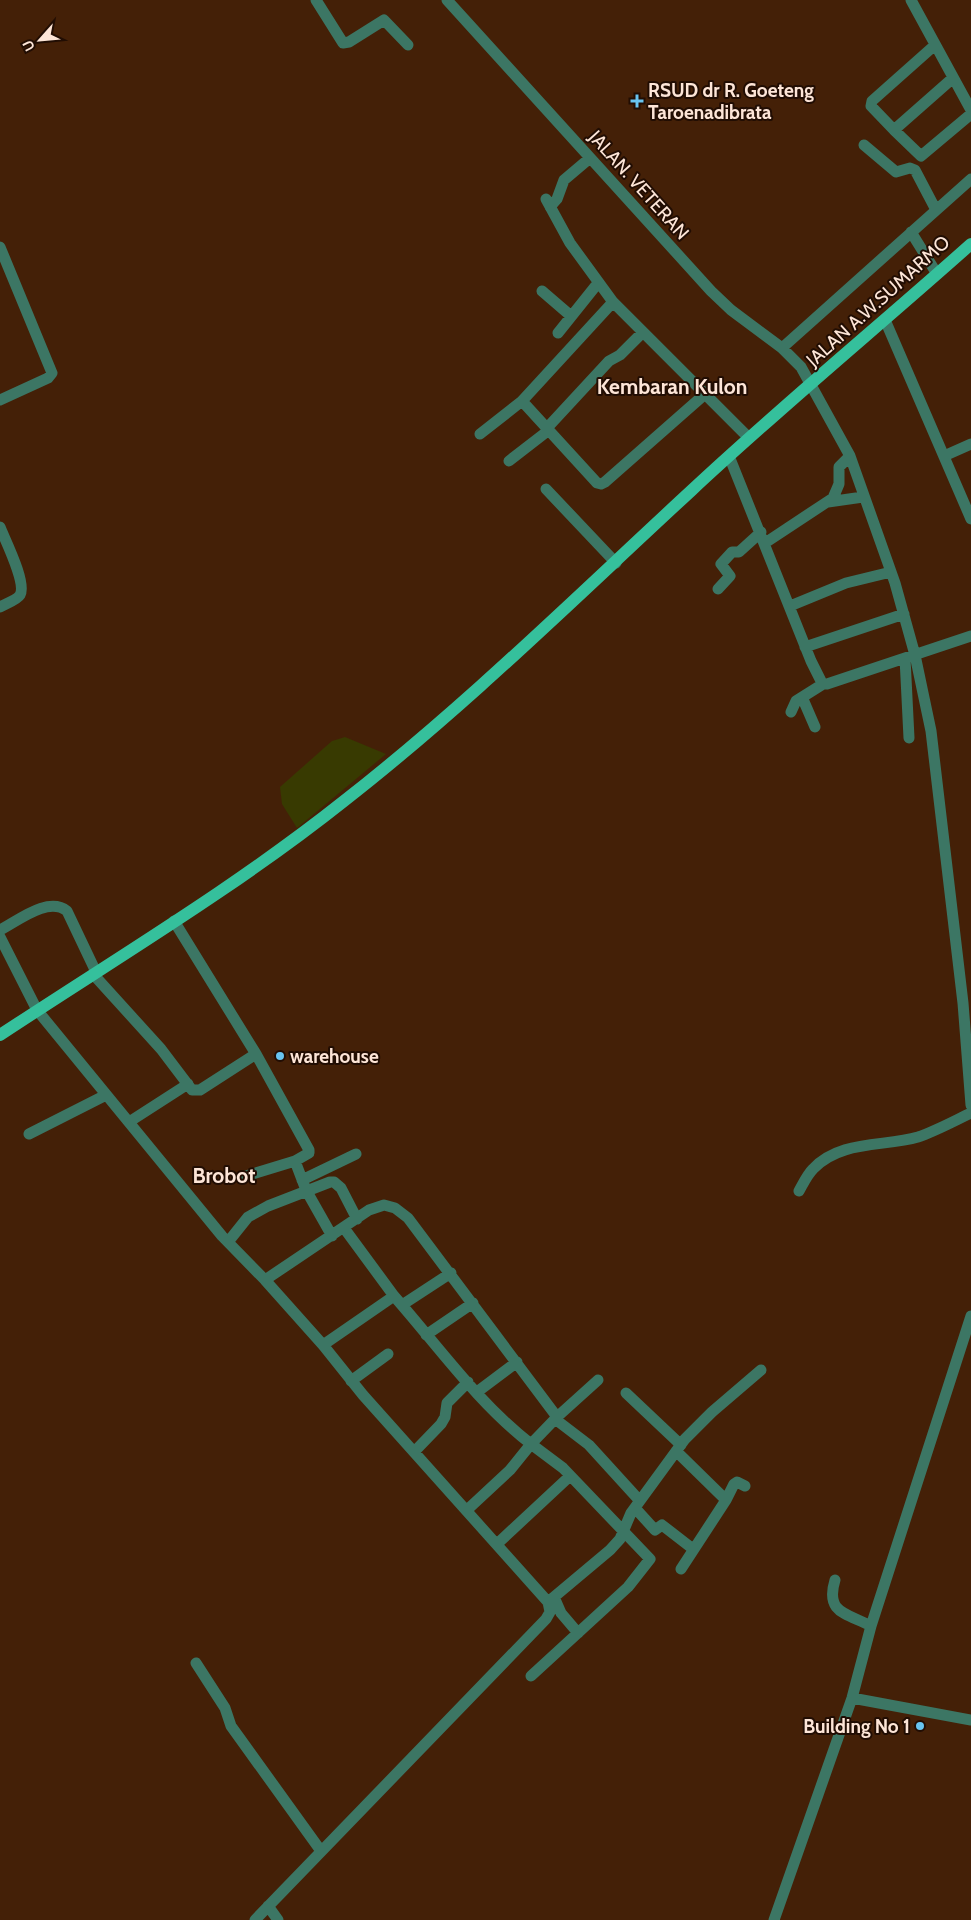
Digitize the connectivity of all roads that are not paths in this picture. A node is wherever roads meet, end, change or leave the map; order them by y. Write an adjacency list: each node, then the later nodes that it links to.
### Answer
1 (316, 0): 4 (street)
2 (448, 0): 11 (street, JALAN. VETERAN)
3 (911, 0): 5 (street)
4 (408, 45)
5 (935, 45): 6 (street); 9 (street)
6 (953, 78): 7 (street); 9 (street)
7 (971, 110)
8 (971, 114): 9 (street)
9 (894, 130)
10 (864, 145): 13 (street)
11 (590, 158): 18 (street); 25 (street, JALAN. VETERAN)
12 (971, 179): 13 (street)
13 (936, 210): 14 (street)
14 (911, 232): 17 (street); 25 (street)
15 (971, 244): 17 (main road, JALAN A.W.SUMARMO)
16 (0, 247): 28 (street)
17 (937, 274): 22 (main road, JALAN A.W.SUMARMO)
18 (598, 283): 20 (street); 21 (street)
19 (542, 291): 21 (street)
20 (613, 302): 24 (street); 29 (street)
21 (571, 316): 23 (street)
22 (885, 320): 26 (main road, JALAN A.W.SUMARMO); 36 (street)
23 (558, 333)
24 (642, 333): 27 (street); 30 (street)
25 (782, 348): 26 (street, JALAN. VETERAN)
26 (810, 386): 32 (main road, JALAN A.W.SUMARMO); 35 (street, JALAN. VETERAN)
27 (705, 394): 30 (street); 32 (street)
28 (0, 400)
29 (522, 402): 30 (street); 31 (street)
30 (548, 429): 37 (street)
31 (480, 434)
32 (749, 438): 34 (main road, JALAN A.W.SUMARMO)
33 (971, 444): 36 (street)
34 (729, 456): 43 (street); 44 (main road, JALAN A.W.SUMARMO)
35 (850, 456): 39 (street, JALAN. VETERAN); 40 (street)
36 (944, 456): 41 (street)
37 (510, 461)
38 (546, 489): 44 (street)
39 (863, 497): 40 (street); 45 (street, JALAN. VETERAN)
40 (828, 502): 43 (street)
41 (971, 519)
42 (0, 527): 48 (street)
43 (763, 537): 46 (street); 47 (street)
44 (616, 563): 58 (main road, JALAN A.W.SUMARMO)
45 (891, 572): 47 (street); 49 (street, JALAN. VETERAN)
46 (718, 589)
47 (790, 606): 51 (street)
48 (0, 607)
49 (904, 614): 51 (street); 52 (street, JALAN. VETERAN)
50 (971, 636): 52 (street)
51 (805, 647): 53 (street)
52 (910, 656): 53 (street); 57 (street); 68 (street)
53 (823, 684): 54 (street)
54 (802, 697): 55 (street); 56 (street)
55 (792, 712)
56 (816, 727)
57 (909, 738)
58 (174, 920): 62 (main road, JALAN A.W.SUMARMO); 65 (street)
59 (0, 930): 62 (street)
60 (0, 937): 61 (street)
61 (5, 959): 63 (street)
62 (95, 973): 63 (main road, JALAN A.W.SUMARMO); 66 (street)
63 (37, 1010): 64 (main road, JALAN A.W.SUMARMO); 67 (street)
64 (0, 1035)
65 (256, 1054): 66 (street); 73 (street)
66 (188, 1084): 70 (street)
67 (106, 1095): 70 (street); 71 (street)
68 (971, 1105)
69 (971, 1113): 76 (street)
70 (130, 1122): 80 (street)
71 (29, 1134)
72 (356, 1154): 75 (street)
73 (295, 1161): 74 (street); 75 (street)
74 (246, 1176)
75 (304, 1185): 77 (street); 79 (street); 80 (street)
76 (799, 1191)
77 (357, 1219): 78 (street); 81 (street)
78 (344, 1228): 79 (street); 83 (street)
79 (332, 1236): 82 (street)
80 (228, 1242): 82 (street)
81 (451, 1272): 83 (street); 84 (street)
82 (265, 1280): 87 (street)
83 (398, 1300): 86 (street); 87 (street)
84 (473, 1303): 86 (street); 89 (street)
85 (971, 1316): 111 (street)
86 (426, 1334): 93 (street)
87 (323, 1345): 92 (street)
88 (388, 1354): 92 (street)
89 (517, 1362): 94 (street); 96 (street)
90 (761, 1370): 98 (street)
91 (598, 1380): 96 (street)
92 (351, 1381): 99 (street)
93 (468, 1382): 94 (street); 99 (street)
94 (478, 1392): 97 (street)
95 (626, 1393): 98 (street)
96 (556, 1418): 97 (street); 103 (street)
97 (531, 1444): 100 (street); 104 (street)
98 (678, 1448): 102 (street); 103 (street)
99 (414, 1452): 104 (street)
100 (570, 1476): 105 (street); 106 (street)
101 (745, 1486): 102 (street)
102 (726, 1500): 107 (street)
103 (638, 1505): 105 (street); 107 (street)
104 (467, 1510): 106 (street)
105 (623, 1532): 110 (street); 112 (street)
106 (497, 1544): 110 (street)
107 (693, 1549): 108 (street)
108 (681, 1569)
109 (835, 1580): 111 (street)
110 (551, 1599): 112 (street); 117 (street)
111 (871, 1626): 115 (street)
112 (578, 1633): 114 (street)
113 (196, 1664): 117 (street)
114 (531, 1676)
115 (852, 1698): 116 (street); 121 (street)
116 (971, 1720)
117 (321, 1851): 118 (street)
118 (268, 1906): 119 (street); 120 (street)
119 (255, 1920)
120 (278, 1920)
121 (774, 1920)

